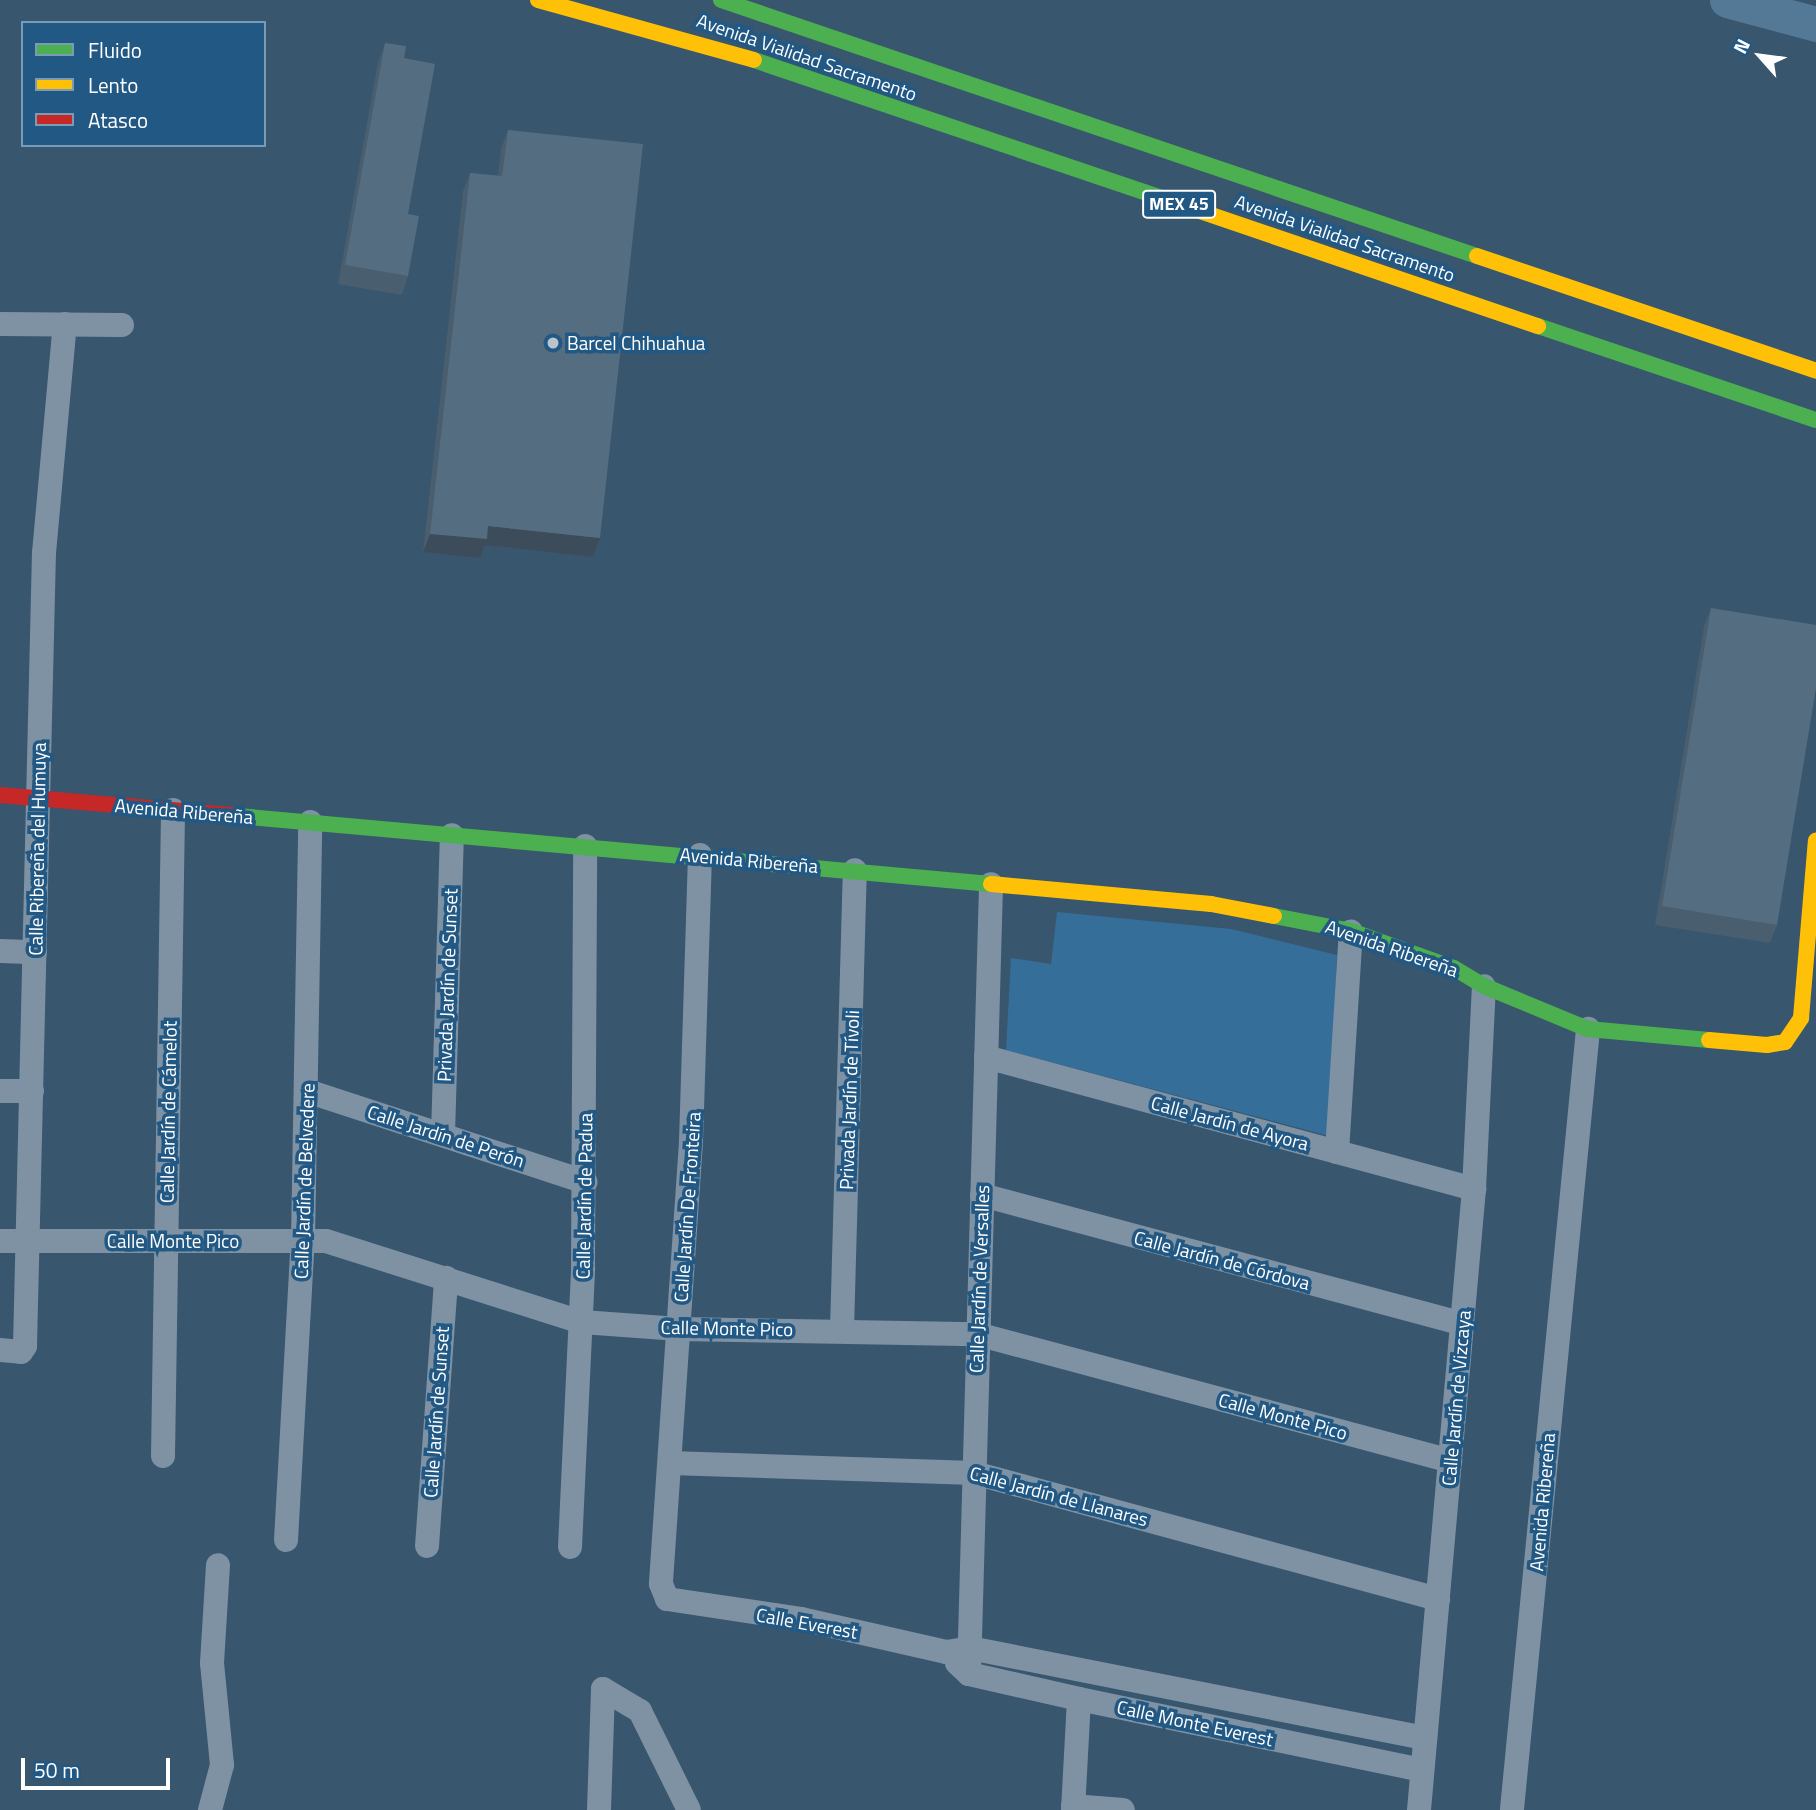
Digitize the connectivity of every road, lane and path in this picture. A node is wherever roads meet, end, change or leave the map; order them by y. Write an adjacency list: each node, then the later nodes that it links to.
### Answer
1 (538, 0): 7 (main road, Avenida Vialidad Sacramento / MEX 45)
2 (721, 0): 6 (main road, Avenida Vialidad Sacramento / MEX 45)
3 (0, 324): 4 (street)
4 (65, 324): 5 (street); 9 (street, Calle Ribereña del Humuya)
5 (122, 325)
6 (1816, 370)
7 (1816, 420)
8 (0, 795): 9 (main road, Avenida Ribereña)
9 (38, 798): 10 (main road, Avenida Ribereña); 20 (street, Calle Ribereña del Humuya)
10 (173, 810): 11 (main road, Avenida Ribereña); 35 (street, Calle Jardín de Cámelot)
11 (310, 822): 12 (main road, Avenida Ribereña); 26 (street, Calle Jardín de Belvedere)
12 (452, 835): 14 (main road, Avenida Ribereña); 27 (street, Privada Jardín de Sunset)
13 (1816, 841): 22 (main road, Avenida Ribereña)
14 (585, 846): 15 (main road, Avenida Ribereña); 29 (street, Calle Jardín de Padua)
15 (700, 855): 16 (main road, Avenida Ribereña); 39 (street, Calle Jardín De Fronteira)
16 (855, 870): 17 (main road, Avenida Ribereña); 40 (street, Privada Jardín de Tívoli)
17 (991, 884): 18 (main road, Avenida Ribereña); 23 (street, Calle Jardín de Versalles)
18 (1351, 931): 21 (main road, Avenida Ribereña); 28 (street)
19 (0, 951): 20 (street)
20 (35, 952): 25 (street, Calle Ribereña del Humuya)
21 (1484, 986): 22 (main road, Avenida Ribereña); 30 (street, Calle Jardín de Vizcaya)
22 (1588, 1028): 59 (street, Avenida Ribereña)
23 (986, 1057): 28 (street, Calle Jardín de Ayora); 31 (street, Calle Jardín de Versalles)
24 (0, 1091): 25 (street)
25 (32, 1091): 34 (street, Calle Ribereña del Humuya)
26 (307, 1091): 27 (street, Calle Jardín de Perón); 32 (street, Calle Jardín de Belvedere)
27 (443, 1135): 29 (street, Calle Jardín de Perón)
28 (1337, 1152): 30 (street, Calle Jardín de Ayora)
29 (585, 1182): 37 (street, Calle Jardín de Padua)
30 (1474, 1189): 38 (street, Calle Jardín de Vizcaya)
31 (982, 1195): 38 (street, Calle Jardín de Córdova); 41 (street, Calle Jardín de Versalles)
32 (303, 1240): 35 (street, Calle Monte Pico); 36 (street, Calle Monte Pico); 47 (street, Calle Jardín de Belvedere)
33 (0, 1241): 34 (street, Calle Monte Pico)
34 (29, 1241): 35 (street, Calle Monte Pico); 42 (street, Calle Ribereña del Humuya)
35 (166, 1242): 43 (street, Calle Jardín de Cámelot)
36 (446, 1278): 37 (street, Calle Monte Pico); 48 (street, Calle Jardín de Sunset)
37 (582, 1322): 39 (street, Calle Monte Pico); 49 (street, Calle Jardín de Padua)
38 (1462, 1324): 44 (street, Calle Jardín de Vizcaya)
39 (679, 1329): 40 (street, Calle Monte Pico); 45 (street, Calle Jardín De Fronteira)
40 (842, 1330): 41 (street, Calle Monte Pico)
41 (977, 1334): 44 (street, Calle Monte Pico); 46 (street, Calle Jardín de Versalles)
42 (0, 1350)
43 (163, 1456)
44 (1450, 1461): 52 (street, Calle Jardín de Vizcaya)
45 (670, 1462): 46 (street, Calle Jardín de Llanares); 51 (street, Calle Jardín De Fronteira)
46 (974, 1473): 52 (street, Calle Jardín de Llanares); 53 (street, Calle Jardín de Versalles)
47 (286, 1540)
48 (427, 1546)
49 (570, 1546)
50 (218, 1565): 60 (street)
51 (667, 1599): 53 (street, Calle Everest)
52 (1438, 1599): 56 (street, Calle Jardín de Vizcaya)
53 (958, 1650): 54 (street, Calle Jardín de Versalles); 56 (street, Calle Monte Everest)
54 (969, 1674): 55 (street, Calle Monte Everest)
55 (1079, 1699): 57 (street, Calle Monte Everest); 58 (street)
56 (1425, 1738): 57 (street, Calle Jardín de Vizcaya)
57 (1422, 1770): 64 (street, Calle Jardín de Vizcaya)
58 (1073, 1808): 63 (street)
59 (1512, 1809)
60 (211, 1810)
61 (599, 1810): 62 (street)
62 (689, 1810)
63 (1123, 1810)
64 (1419, 1810)

